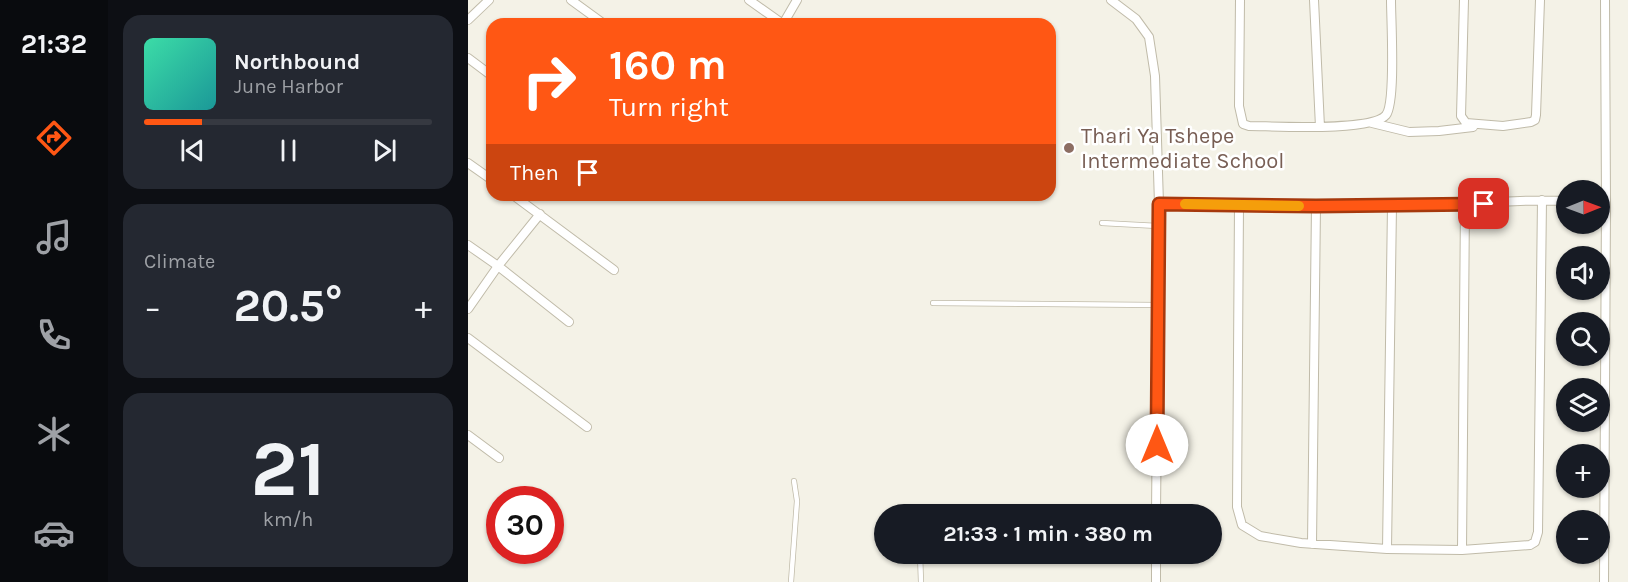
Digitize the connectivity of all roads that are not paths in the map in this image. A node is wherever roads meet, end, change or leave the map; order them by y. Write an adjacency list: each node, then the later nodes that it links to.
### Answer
1 (489, 0): 15 (street)
2 (571, 0): 12 (street)
3 (749, 0): 13 (street)
4 (797, 0): 14 (street)
5 (1111, 0): 27 (street)
6 (1240, 0): 20 (street)
7 (1314, 0): 20 (street)
8 (1391, 0): 18 (street)
9 (1464, 0): 19 (street)
10 (1540, 0): 19 (street)
11 (1605, 0): 23 (street)
12 (596, 18)
13 (774, 18)
14 (786, 18)
15 (468, 20)
16 (468, 58): 17 (street)
17 (486, 72)
18 (1372, 123): 19 (street); 20 (street)
19 (1480, 126)
20 (1320, 127)
21 (468, 163): 22 (street)
22 (486, 176)
23 (1603, 180)
24 (1542, 200): 26 (street); 29 (street); 51 (street)
25 (522, 201): 32 (street)
26 (1556, 201)
27 (1159, 204): 28 (street); 34 (street)
28 (1239, 205): 30 (street); 49 (street)
29 (1465, 205): 31 (street); 51 (street)
30 (1316, 206): 31 (street); 49 (street)
31 (1392, 206): 50 (street)
32 (540, 214): 37 (street); 38 (street)
33 (1102, 223): 34 (lane)
34 (1158, 226): 40 (street)
35 (1603, 234): 57 (street)
36 (468, 246): 37 (street)
37 (498, 266): 41 (street); 42 (street)
38 (614, 270)
39 (933, 303): 40 (lane)
40 (1158, 305): 48 (street)
41 (468, 309)
42 (569, 321)
43 (468, 338): 44 (street)
44 (587, 428)
45 (468, 435): 46 (street)
46 (499, 458)
47 (794, 481): 54 (lane)
48 (1156, 504)
49 (1312, 544): 50 (street)
50 (1387, 549): 51 (street)
51 (1462, 550)
52 (920, 564): 55 (lane)
53 (1156, 564): 56 (street)
54 (791, 582)
55 (921, 582)
56 (1156, 582)
57 (1604, 582)

